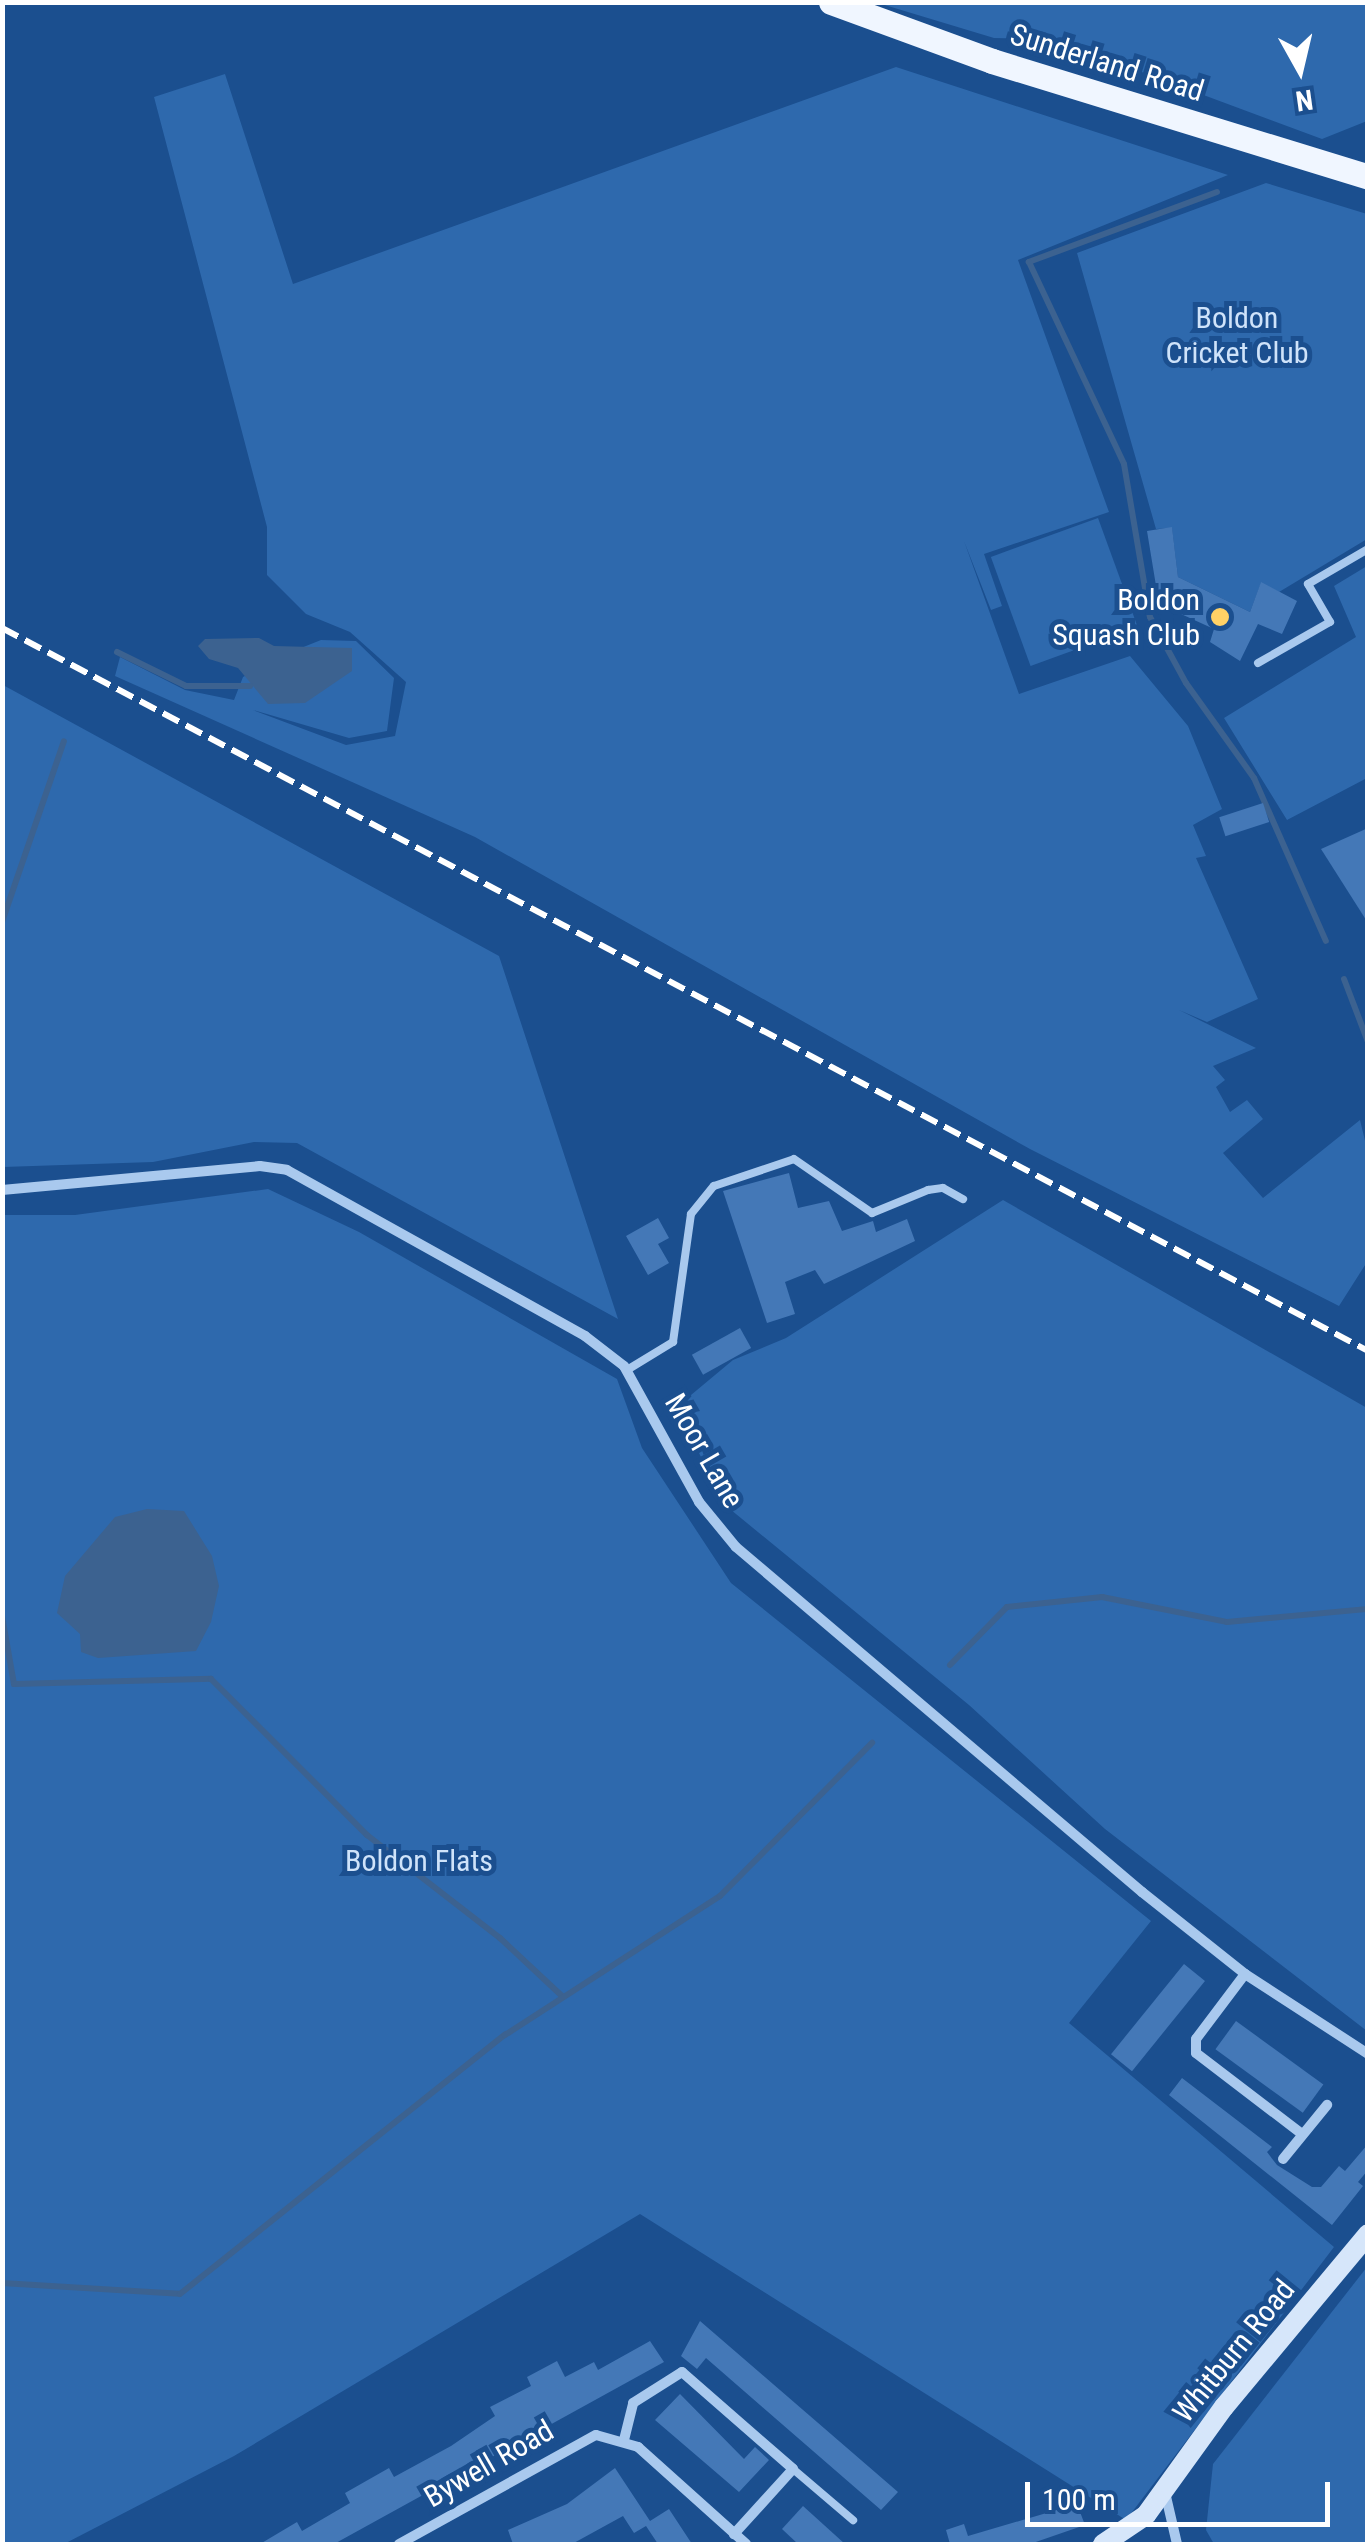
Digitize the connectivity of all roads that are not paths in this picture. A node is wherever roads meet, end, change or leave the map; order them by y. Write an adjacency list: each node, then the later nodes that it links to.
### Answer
1 (831, 2): 2 (main road, Sunderland Road)
2 (1368, 178)
3 (1368, 549): 4 (lane)
4 (1258, 663)
5 (2, 1190): 7 (street, Moor Lane)
6 (963, 1199): 7 (lane)
7 (627, 1370): 8 (street, Moor Lane)
8 (1244, 1974): 9 (street, Moor Lane); 11 (street)
9 (1368, 2054)
10 (1328, 2105): 11 (street)
11 (1302, 2134): 12 (street)
12 (1284, 2159)
13 (1368, 2234): 16 (main road, Whitburn Road)
14 (624, 2440): 15 (street); 18 (street); 19 (street, Bywell Road)
15 (793, 2469): 17 (lane); 18 (street)
16 (1164, 2490): 21 (main road, Whitburn Road); 22 (street)
17 (854, 2520)
18 (734, 2534): 20 (street)
19 (399, 2544)
20 (746, 2544)
21 (1104, 2544)
22 (1177, 2544)

